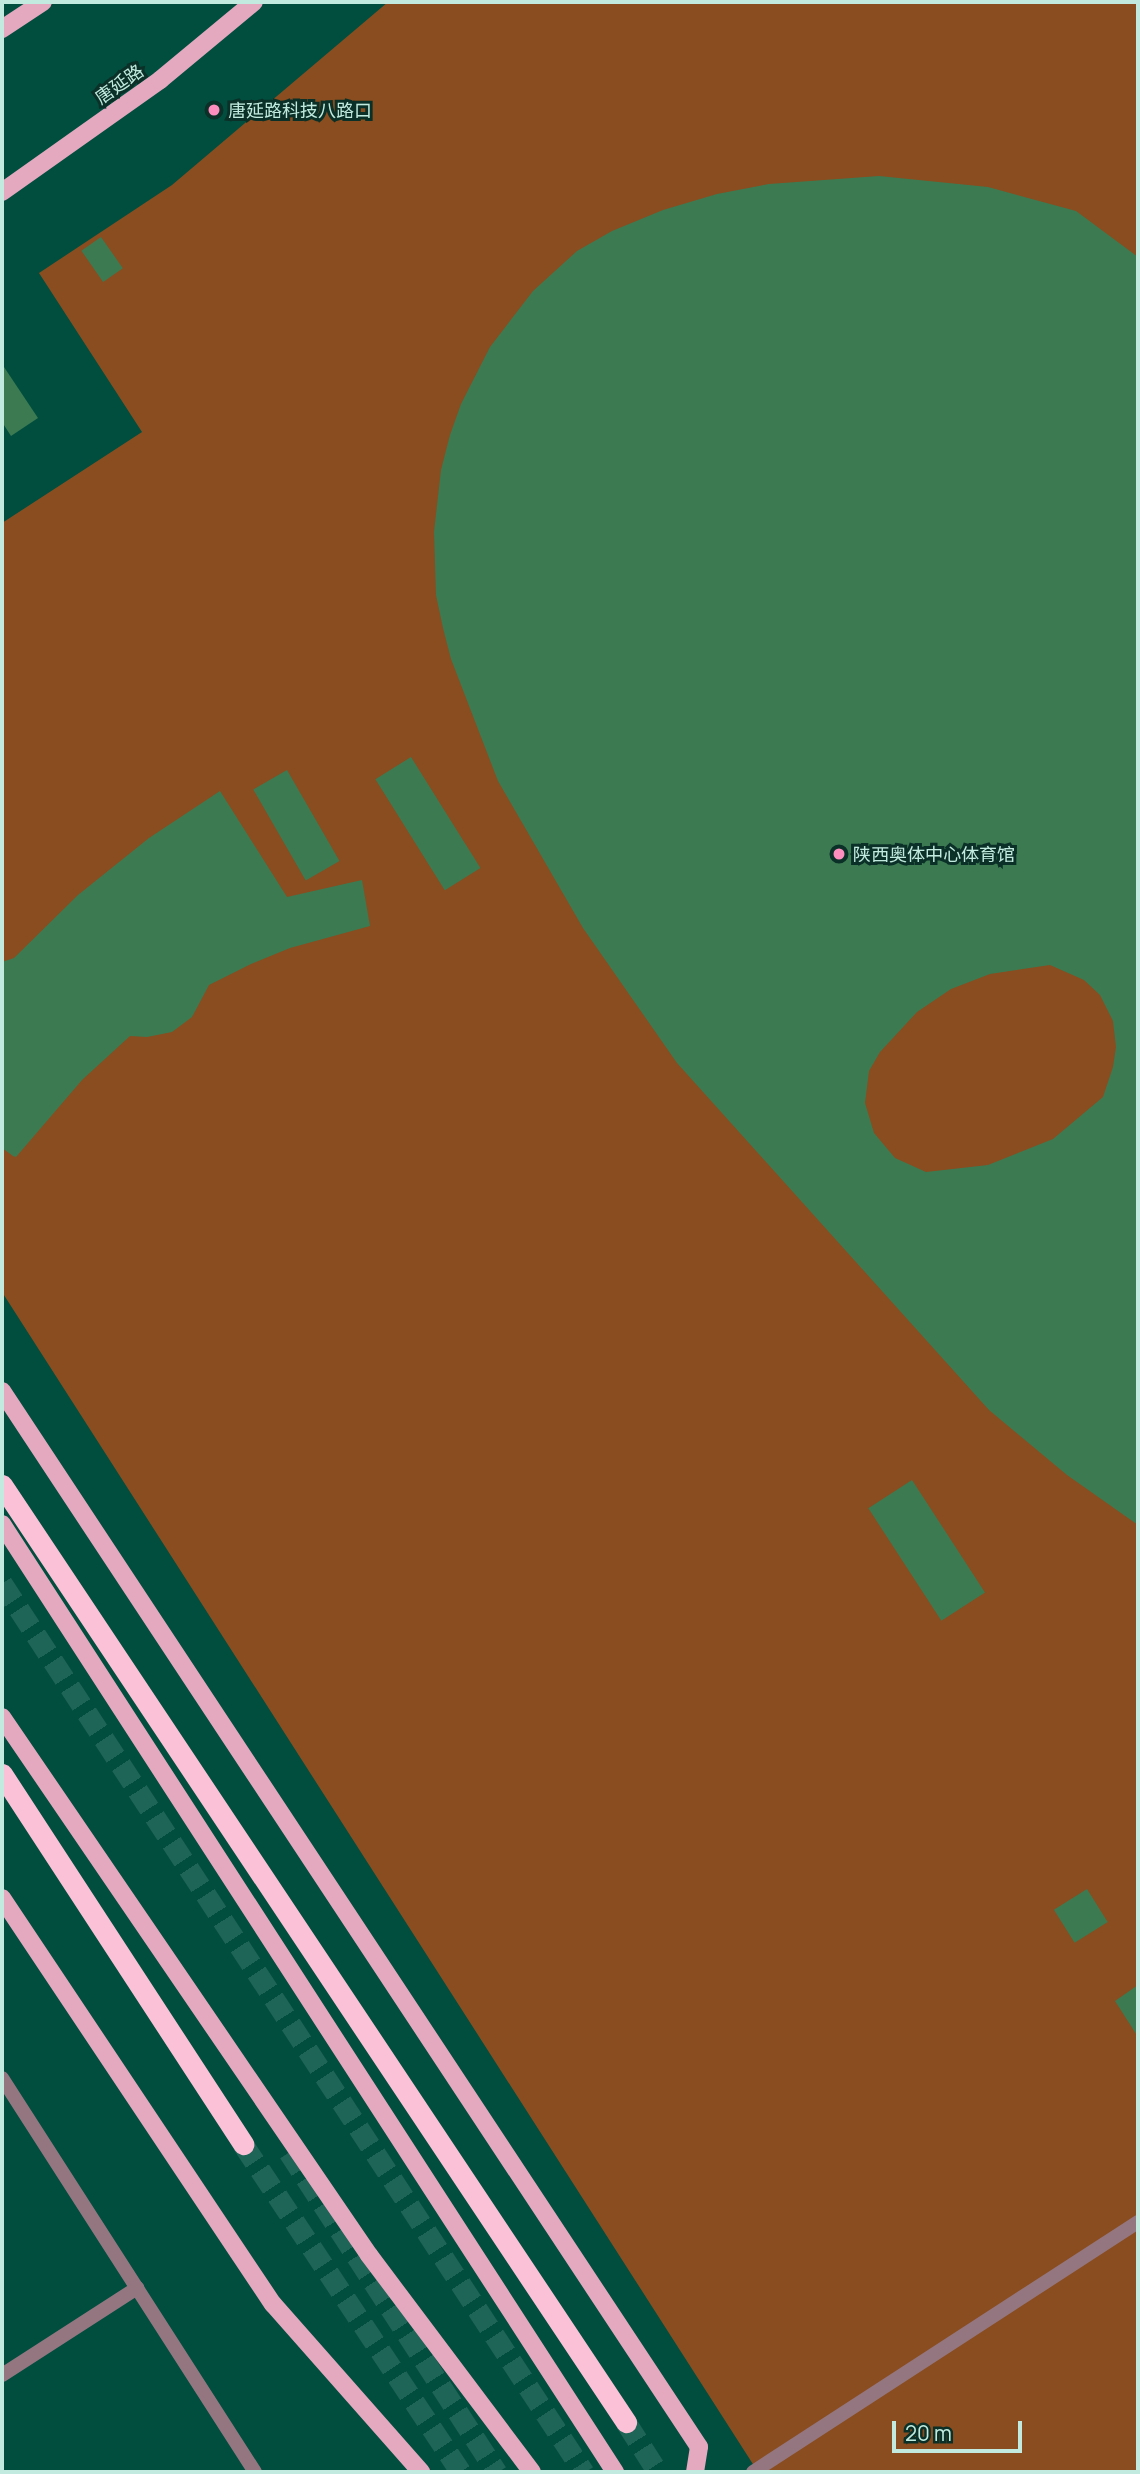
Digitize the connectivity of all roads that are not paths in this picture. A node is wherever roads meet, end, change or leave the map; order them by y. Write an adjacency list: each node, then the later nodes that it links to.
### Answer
1 (43, 2): 3 (main road)
2 (254, 2): 4 (main road, 唐延路)
3 (2, 29)
4 (2, 192)
5 (2, 1391): 21 (main road)
6 (2, 1485): 16 (highway)
7 (2, 1524): 20 (main road)
8 (2, 1717): 19 (main road)
9 (2, 1774): 12 (highway)
10 (2, 1898): 18 (main road)
11 (2, 2078): 14 (street)
12 (243, 2144)
13 (1138, 2222): 22 (street)
14 (137, 2288): 15 (street); 17 (street)
15 (2, 2375)
16 (626, 2421)
17 (255, 2472)
18 (421, 2472)
19 (532, 2472)
20 (615, 2472)
21 (695, 2472)
22 (752, 2472)

